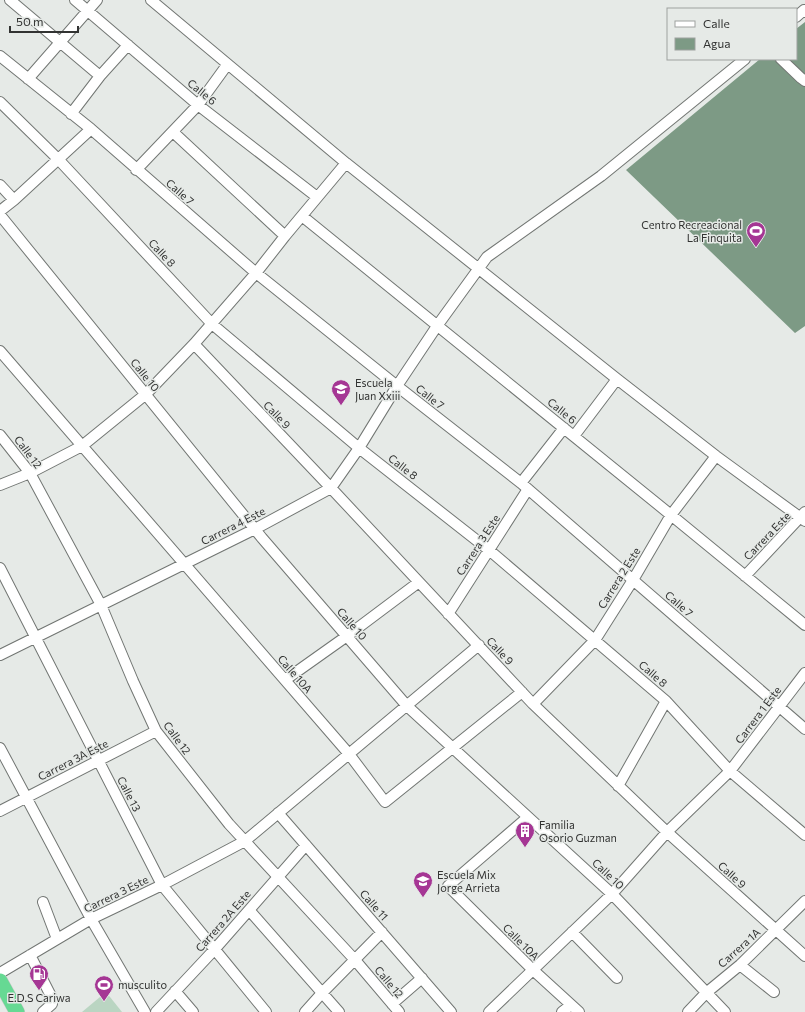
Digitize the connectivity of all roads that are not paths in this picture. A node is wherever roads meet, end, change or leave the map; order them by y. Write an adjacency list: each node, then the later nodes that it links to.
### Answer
1 (10, 0): 8 (street)
2 (76, 0): 5 (street, Calle 6)
3 (97, 0): 5 (street)
4 (151, 0): 13 (street)
5 (88, 11): 8 (street); 9 (street, Calle 6)
6 (805, 12): 7 (street)
7 (797, 16)
8 (60, 43): 14 (street); 15 (street)
9 (128, 45): 14 (street); 18 (street, Calle 6)
10 (0, 56): 15 (street, Calle 7)
11 (744, 60): 32 (street, Carrera 4 Este)
12 (782, 60): 16 (street)
13 (228, 65): 18 (street); 23 (street)
14 (100, 76): 19 (street)
15 (28, 79): 19 (street, Calle 7)
16 (805, 81)
17 (0, 102): 22 (street, Calle 8)
18 (198, 105): 21 (street); 26 (street, Calle 6)
19 (72, 114): 20 (street, Calle 7)
20 (90, 129): 22 (street); 24 (street, Calle 7)
21 (173, 132): 24 (street); 31 (street)
22 (58, 160): 27 (street); 34 (street, Calle 8)
23 (346, 163): 26 (street); 32 (street)
24 (136, 170): 33 (street, Calle 7)
25 (0, 185): 27 (street)
26 (317, 197): 30 (street)
27 (14, 200): 28 (street)
28 (0, 211)
29 (0, 215): 40 (street, Calle 10)
30 (302, 216): 31 (street); 35 (street, Calle 6)
31 (285, 236): 33 (street)
32 (478, 269): 35 (street, Carrera 4 Este); 38 (street)
33 (256, 273): 34 (street); 39 (street, Calle 7)
34 (212, 324): 36 (street); 45 (street, Calle 8)
35 (437, 326): 39 (street, Carrera 4 Este); 41 (street, Calle 6)
36 (194, 344): 40 (street); 50 (street, Calle 9)
37 (0, 351): 44 (street, Calle 10A)
38 (617, 379): 43 (street); 46 (street)
39 (397, 386): 45 (street, Carrera 4 Este); 49 (street, Calle 7)
40 (146, 394): 44 (street); 53 (street, Calle 10)
41 (564, 428): 43 (street, Calle 6); 49 (street, Carrera 3 Este)
42 (0, 435): 47 (street, Calle 12)
43 (574, 436): 51 (street, Calle 6)
44 (82, 446): 47 (street); 55 (street, Calle 10A)
45 (359, 448): 50 (street, Carrera 4 Este); 54 (street, Calle 8)
46 (716, 456): 51 (street, Carrera 2 Este); 52 (street)
47 (30, 473): 48 (street); 60 (street, Calle 12)
48 (0, 485)
49 (524, 486): 54 (street, Carrera 3 Este); 58 (street, Calle 7)
50 (331, 488): 53 (street, Carrera 4 Este); 59 (street, Calle 9)
51 (671, 515): 57 (street, Calle 6); 58 (street, Carrera 2 Este)
52 (804, 517): 57 (street, Carrera Este)
53 (255, 529): 55 (street, Carrera 4 Este); 63 (street, Calle 10)
54 (489, 550): 61 (street, Carrera 3 Este); 65 (street, Calle 8)
55 (184, 564): 60 (street, Carrera 4 Este); 69 (street, Calle 10A)
56 (0, 568): 64 (street, Calle 13)
57 (745, 576): 62 (street, Calle 6)
58 (633, 580): 65 (street, Carrera 2 Este); 74 (street, Calle 7)
59 (419, 582): 61 (street, Calle 9); 63 (street)
60 (101, 605): 64 (street, Carrera 4 Este); 76 (street, Calle 12)
61 (448, 614): 66 (street, Calle 9)
62 (805, 626)
63 (347, 636): 69 (street); 73 (street, Calle 10)
64 (36, 638): 67 (street, Carrera 4 Este); 80 (street, Calle 13)
65 (595, 640): 71 (street, Calle 8); 72 (street, Carrera 2 Este)
66 (478, 645): 70 (street, Calle 9); 73 (street, Carrera 3 Este)
67 (0, 655)
68 (805, 673): 74 (street, Carrera 1 Este)
69 (285, 680): 79 (street, Calle 10A)
70 (522, 692): 72 (street, Calle 9); 78 (street)
71 (666, 701): 81 (street, Calle 8); 82 (street)
72 (533, 704): 82 (street, Calle 9)
73 (406, 706): 78 (street, Calle 10); 79 (street, Carrera 3 Este)
74 (779, 706): 75 (street, Calle 7); 81 (street, Carrera 1 Este)
75 (805, 728)
76 (156, 731): 80 (street, Carrera 3A Este); 89 (street, Calle 12)
77 (0, 748): 83 (street)
78 (453, 748): 79 (street, Calle 10A); 86 (street, Calle 10)
79 (349, 754): 85 (street, Carrera 3 Este)
80 (98, 761): 83 (street, Carrera 3A Este); 92 (street, Calle 13)
81 (730, 771): 87 (street, Carrera 1 Este); 88 (street, Calle 8)
82 (618, 786): 87 (street, Calle 9)
83 (26, 797): 84 (street, Carrera 3A Este); 97 (street)
84 (0, 811)
85 (278, 813): 89 (street, Carrera 3 Este); 90 (street, Calle 11)
86 (528, 817): 93 (street, Calle 10); 107 (street, Calle 10A)
87 (667, 832): 93 (street, Carrera 1 Este); 98 (street, Calle 9)
88 (805, 835)
89 (245, 841): 91 (street, Calle 12); 92 (street, Carrera 3 Este)
90 (306, 845): 91 (street, Carrera 2A Este); 99 (street, Calle 11)
91 (278, 876): 96 (street, Carrera 2A Este); 105 (street, Calle 12)
92 (162, 885): 97 (street, Carrera 3 Este); 102 (street, Calle 13)
93 (612, 894): 100 (street, Carrera 1 Este); 115 (street, Calle 10)
94 (805, 901): 98 (street, Carrera 1A)
95 (43, 902): 101 (street)
96 (249, 910): 102 (street, Carrera 2A Este); 113 (street)
97 (91, 919): 101 (street, Carrera 3 Este); 120 (street)
98 (776, 931): 104 (street, Calle 9); 106 (street, Carrera 1A)
99 (382, 932): 105 (street); 109 (street, Calle 11)
100 (572, 932): 107 (street, Carrera 1 Este); 110 (street)
101 (57, 939): 103 (street, Carrera 3 Este)
102 (214, 950): 112 (street, Carrera 2A Este); 123 (street, Calle 13)
103 (30, 955): 108 (street, Carrera 3 Este); 119 (street)
104 (805, 956)
105 (355, 960): 113 (street); 116 (street, Calle 12)
106 (740, 965): 114 (street); 115 (street, Carrera 1A)
107 (533, 970): 117 (street, Calle 10A); 128 (street, Carrera 1 Este)
108 (0, 973)
109 (422, 978): 116 (street); 127 (street, Calle 11)
110 (617, 978)
111 (0, 982): 118 (highway)
112 (175, 991): 121 (street, Carrera 2A Este); 122 (street)
113 (322, 992): 124 (street); 125 (street)
114 (774, 992)
115 (706, 993): 131 (street, Carrera 1A); 132 (street, Calle 10)
116 (392, 1004): 126 (street, Calle 12)
117 (571, 1004): 129 (street); 130 (street, Calle 10A)
118 (17, 1012)
119 (43, 1012)
120 (145, 1012)
121 (156, 1012)
122 (193, 1012)
123 (266, 1012)
124 (305, 1012)
125 (339, 1012)
126 (399, 1012)
127 (451, 1012)
128 (489, 1012)
129 (562, 1012)
130 (579, 1012)
131 (688, 1012)
132 (725, 1012)

